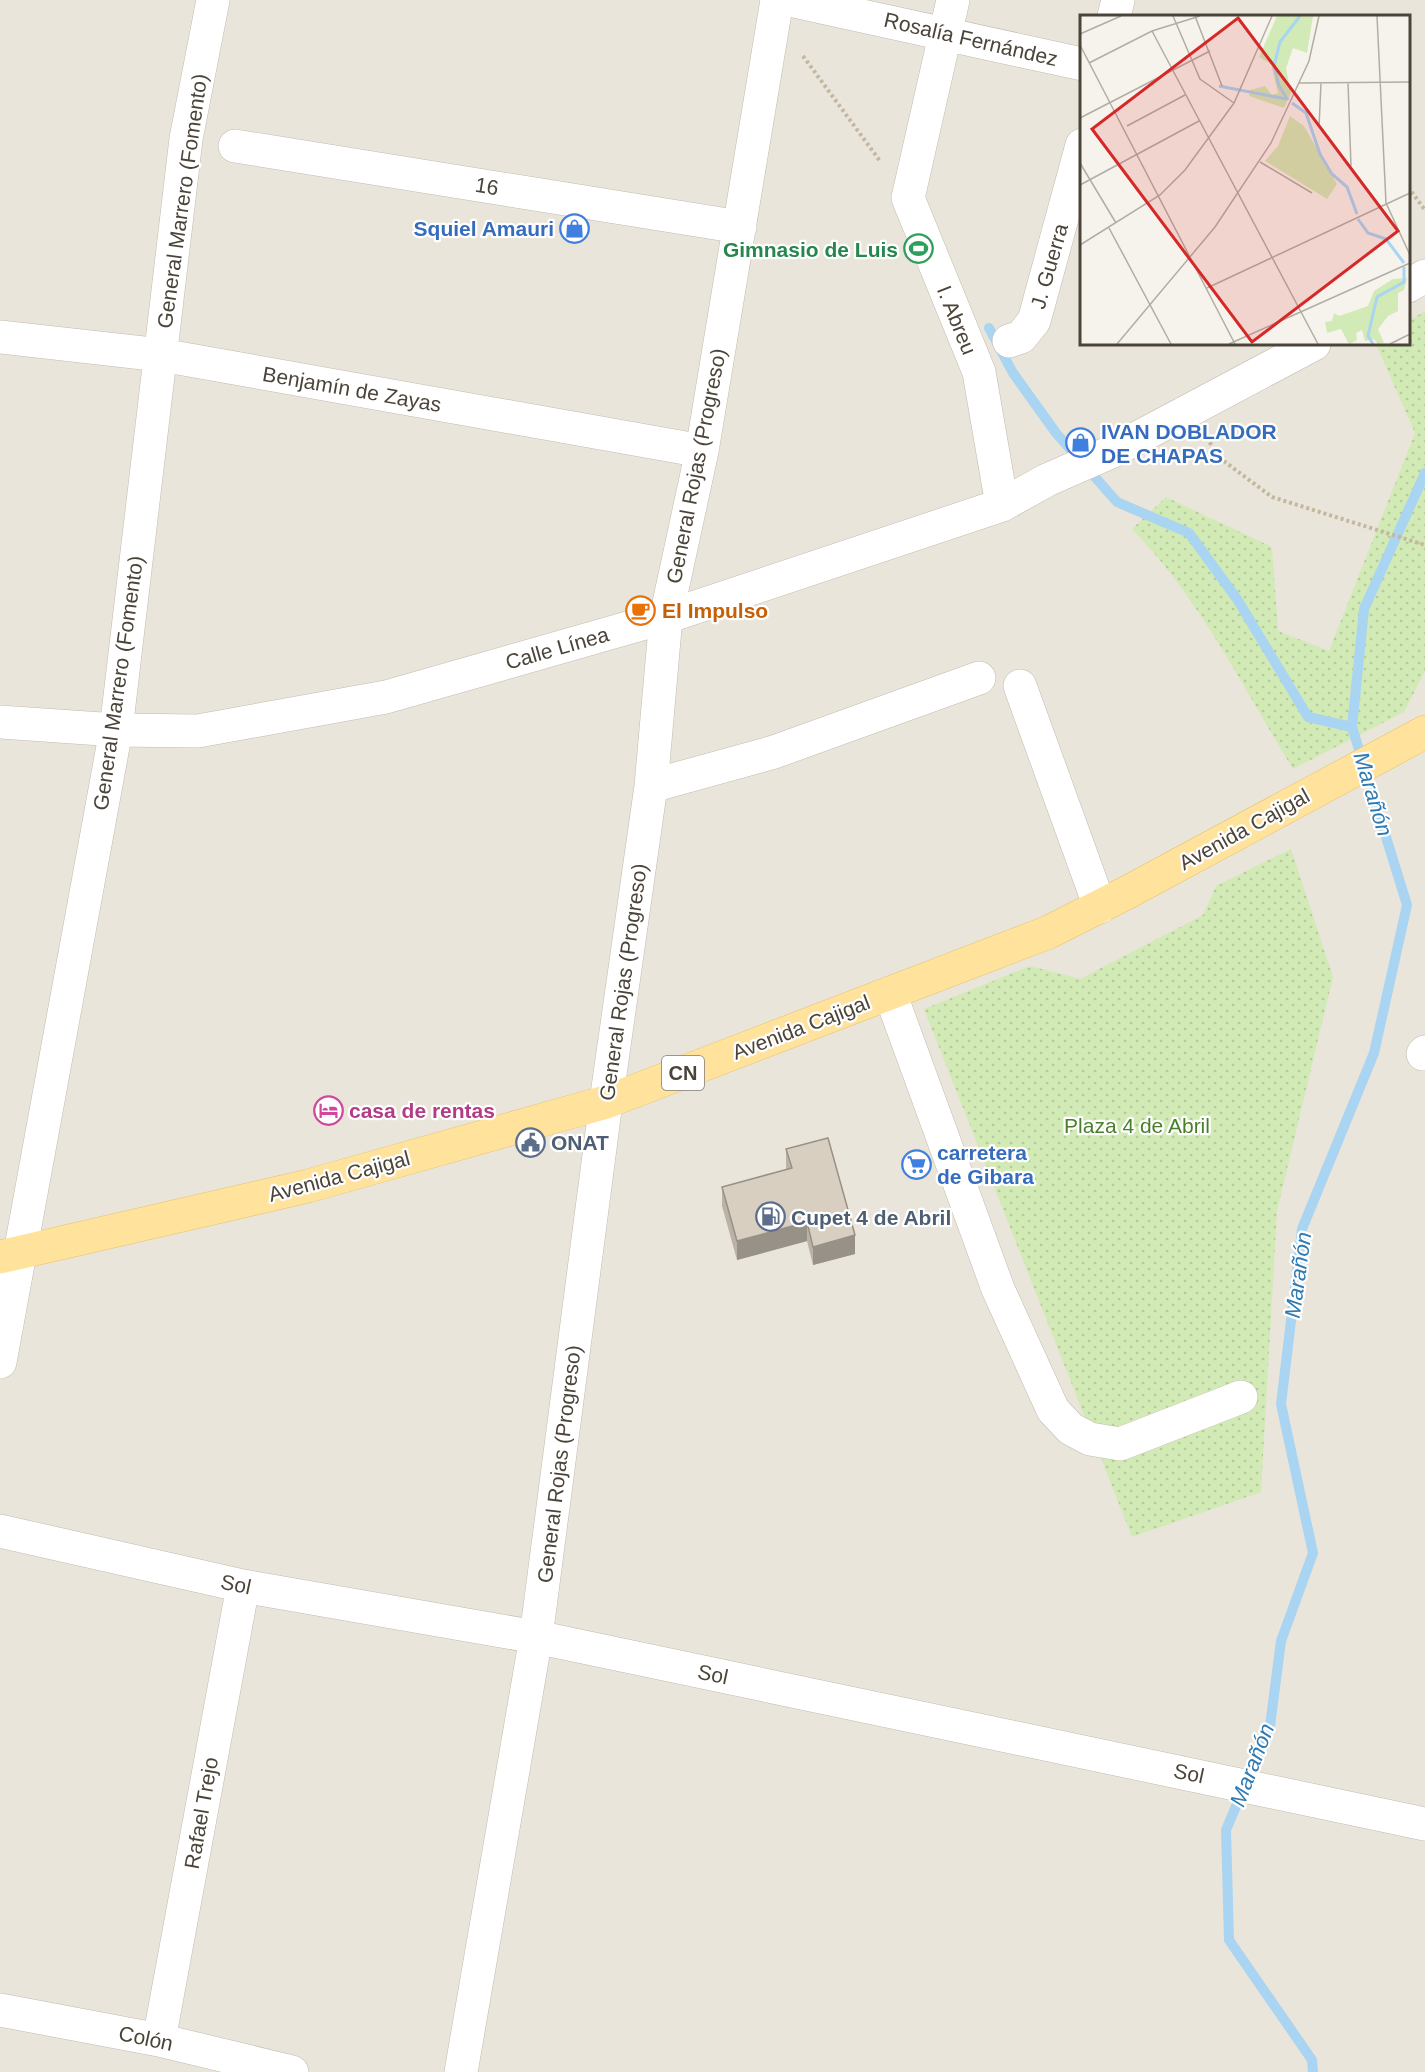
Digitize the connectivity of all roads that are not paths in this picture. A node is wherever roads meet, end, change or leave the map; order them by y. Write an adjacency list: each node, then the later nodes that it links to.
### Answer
1 (213, 0): 16 (street, General Marrero (Fomento))
2 (953, 0): 6 (street)
3 (1118, 0): 5 (street)
4 (780, 6): 6 (street, Rosalía Fernández); 10 (street, General Rojas (Progreso))
5 (1114, 15)
6 (945, 33): 7 (street, Rosalía Fernández); 18 (street, I. Abreu)
7 (1080, 64)
8 (235, 146): 10 (street, 16)
9 (1080, 152): 14 (street, J. Guerra)
10 (740, 226): 17 (street, General Rojas (Progreso))
11 (1425, 276): 12 (street)
12 (1410, 285)
13 (0, 337): 16 (street, Benjamín de Zayas)
14 (1009, 341)
15 (1312, 345): 18 (street, Calle Línea)
16 (161, 355): 17 (street, Benjamín de Zayas); 23 (street, General Marrero (Fomento))
17 (702, 451): 19 (street, General Rojas (Progreso))
18 (1002, 505): 19 (street, Calle Línea)
19 (666, 617): 23 (street, Calle Línea); 25 (street, General Rojas (Progreso))
20 (979, 678): 25 (street)
21 (1020, 686): 26 (street)
22 (0, 722): 23 (street, Calle Línea)
23 (116, 730): 29 (street, General Marrero (Fomento))
24 (1425, 732): 26 (main road, Avenida Cajigal / CN)
25 (651, 786): 28 (street, General Rojas (Progreso))
26 (1100, 907): 27 (main road, Avenida Cajigal / CN)
27 (890, 993): 28 (main road, Avenida Cajigal / CN); 31 (street)
28 (606, 1102): 29 (main road, Avenida Cajigal / CN); 34 (street, General Rojas (Progreso))
29 (9, 1255): 30 (street, General Marrero (Fomento))
30 (0, 1362)
31 (1241, 1398)
32 (0, 1531): 33 (street, Sol)
33 (243, 1586): 34 (street, Sol); 37 (street, Rafael Trejo)
34 (536, 1637): 35 (street, Sol); 39 (street, General Rojas (Progreso))
35 (1425, 1824)
36 (0, 2010): 37 (street, Colón)
37 (159, 2040): 38 (street, Colón)
38 (292, 2072)
39 (460, 2072)

